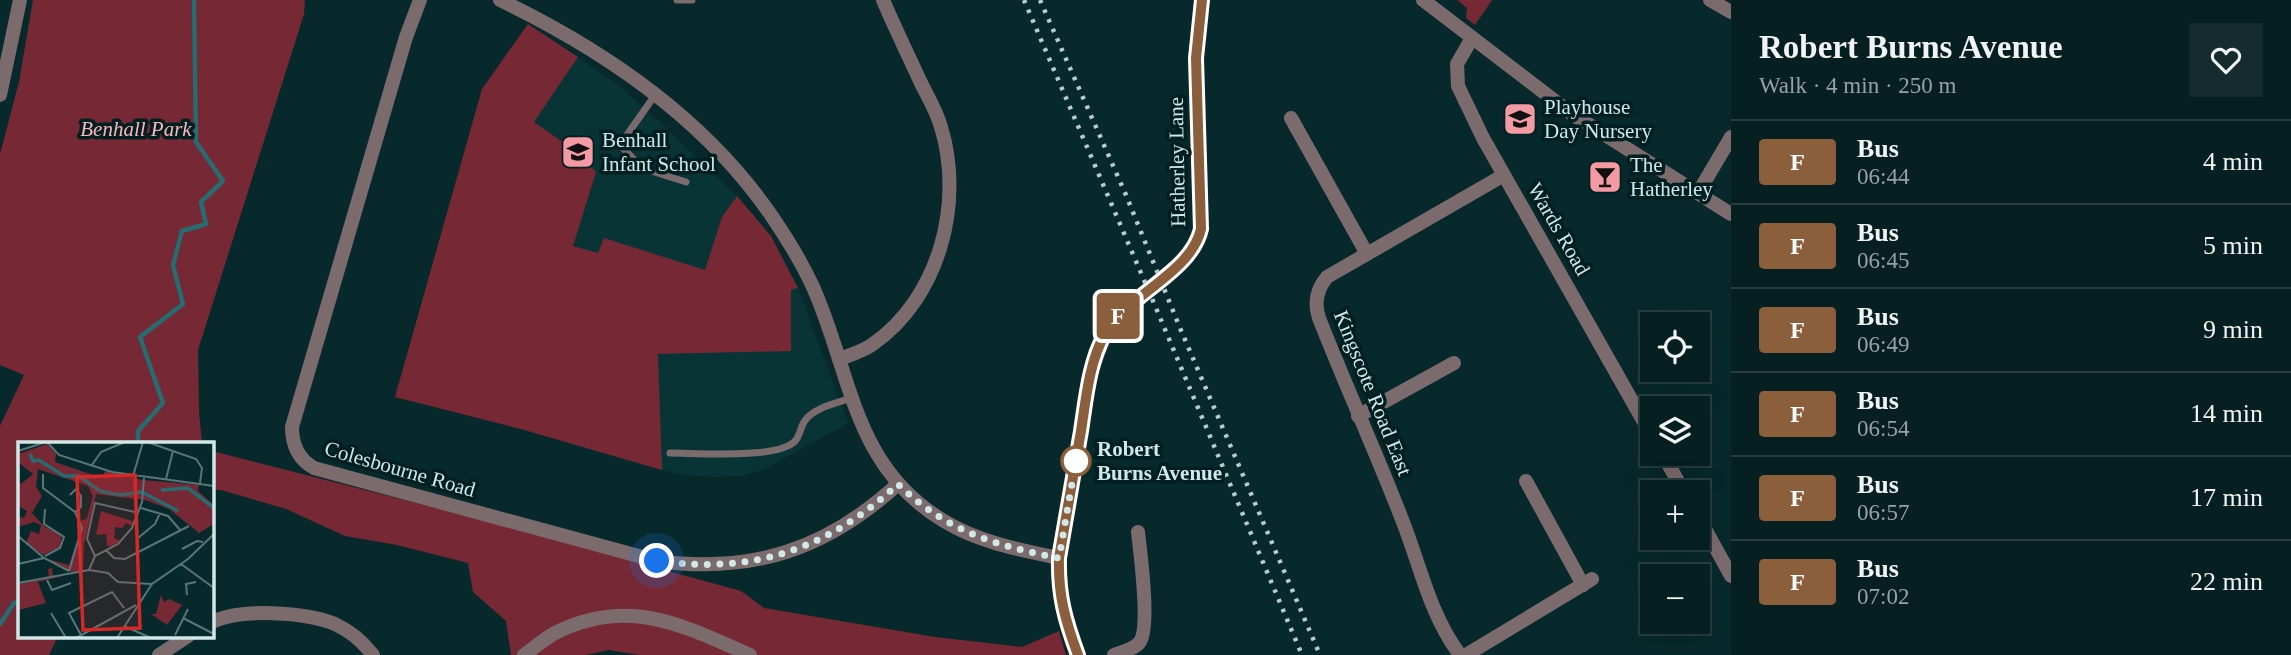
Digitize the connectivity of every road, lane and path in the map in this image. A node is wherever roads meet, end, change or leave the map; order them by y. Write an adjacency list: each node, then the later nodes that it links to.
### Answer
1 (20, 0): 12 (street)
2 (420, 0): 31 (street, Colesbourne Road)
3 (500, 0): 16 (street)
4 (677, 0): 5 (lane)
5 (692, 0)
6 (883, 0): 24 (street)
7 (1202, 0): 34 (street, Hatherley Lane, bridge)
8 (1423, 0): 13 (street)
9 (1710, 0): 10 (street)
10 (1731, 12)
11 (0, 22): 12 (street)
12 (15, 25): 14 (street)
13 (1472, 38): 19 (street, Wards Road); 21 (street)
14 (5, 53): 15 (street)
15 (0, 95)
16 (656, 95): 20 (lane); 24 (street)
17 (1291, 118): 23 (street)
18 (1731, 137): 21 (street)
19 (1504, 176): 23 (street, Kingscote Road East); 27 (street, Wards Road)
20 (686, 182)
21 (1698, 193): 22 (street)
22 (1731, 214)
23 (1367, 254): 28 (street, Kingscote Road East)
24 (839, 359): 26 (street)
25 (1454, 363): 28 (street)
26 (852, 398): 29 (lane); 31 (street)
27 (1640, 415)
28 (1358, 416): 44 (street, Kingscote Road East)
29 (670, 453)
30 (1526, 481): 45 (street)
31 (898, 484): 34 (street)
32 (1138, 532): 43 (street)
33 (1710, 538): 35 (street)
34 (1059, 558): 42 (street, Hatherley Lane)
35 (1731, 576)
36 (214, 622): 39 (street)
37 (185, 638): 38 (street)
38 (159, 655)
39 (373, 655)
40 (524, 655): 41 (street)
41 (750, 655)
42 (1078, 655)
43 (1114, 655)
44 (1460, 655)
45 (1466, 655)

